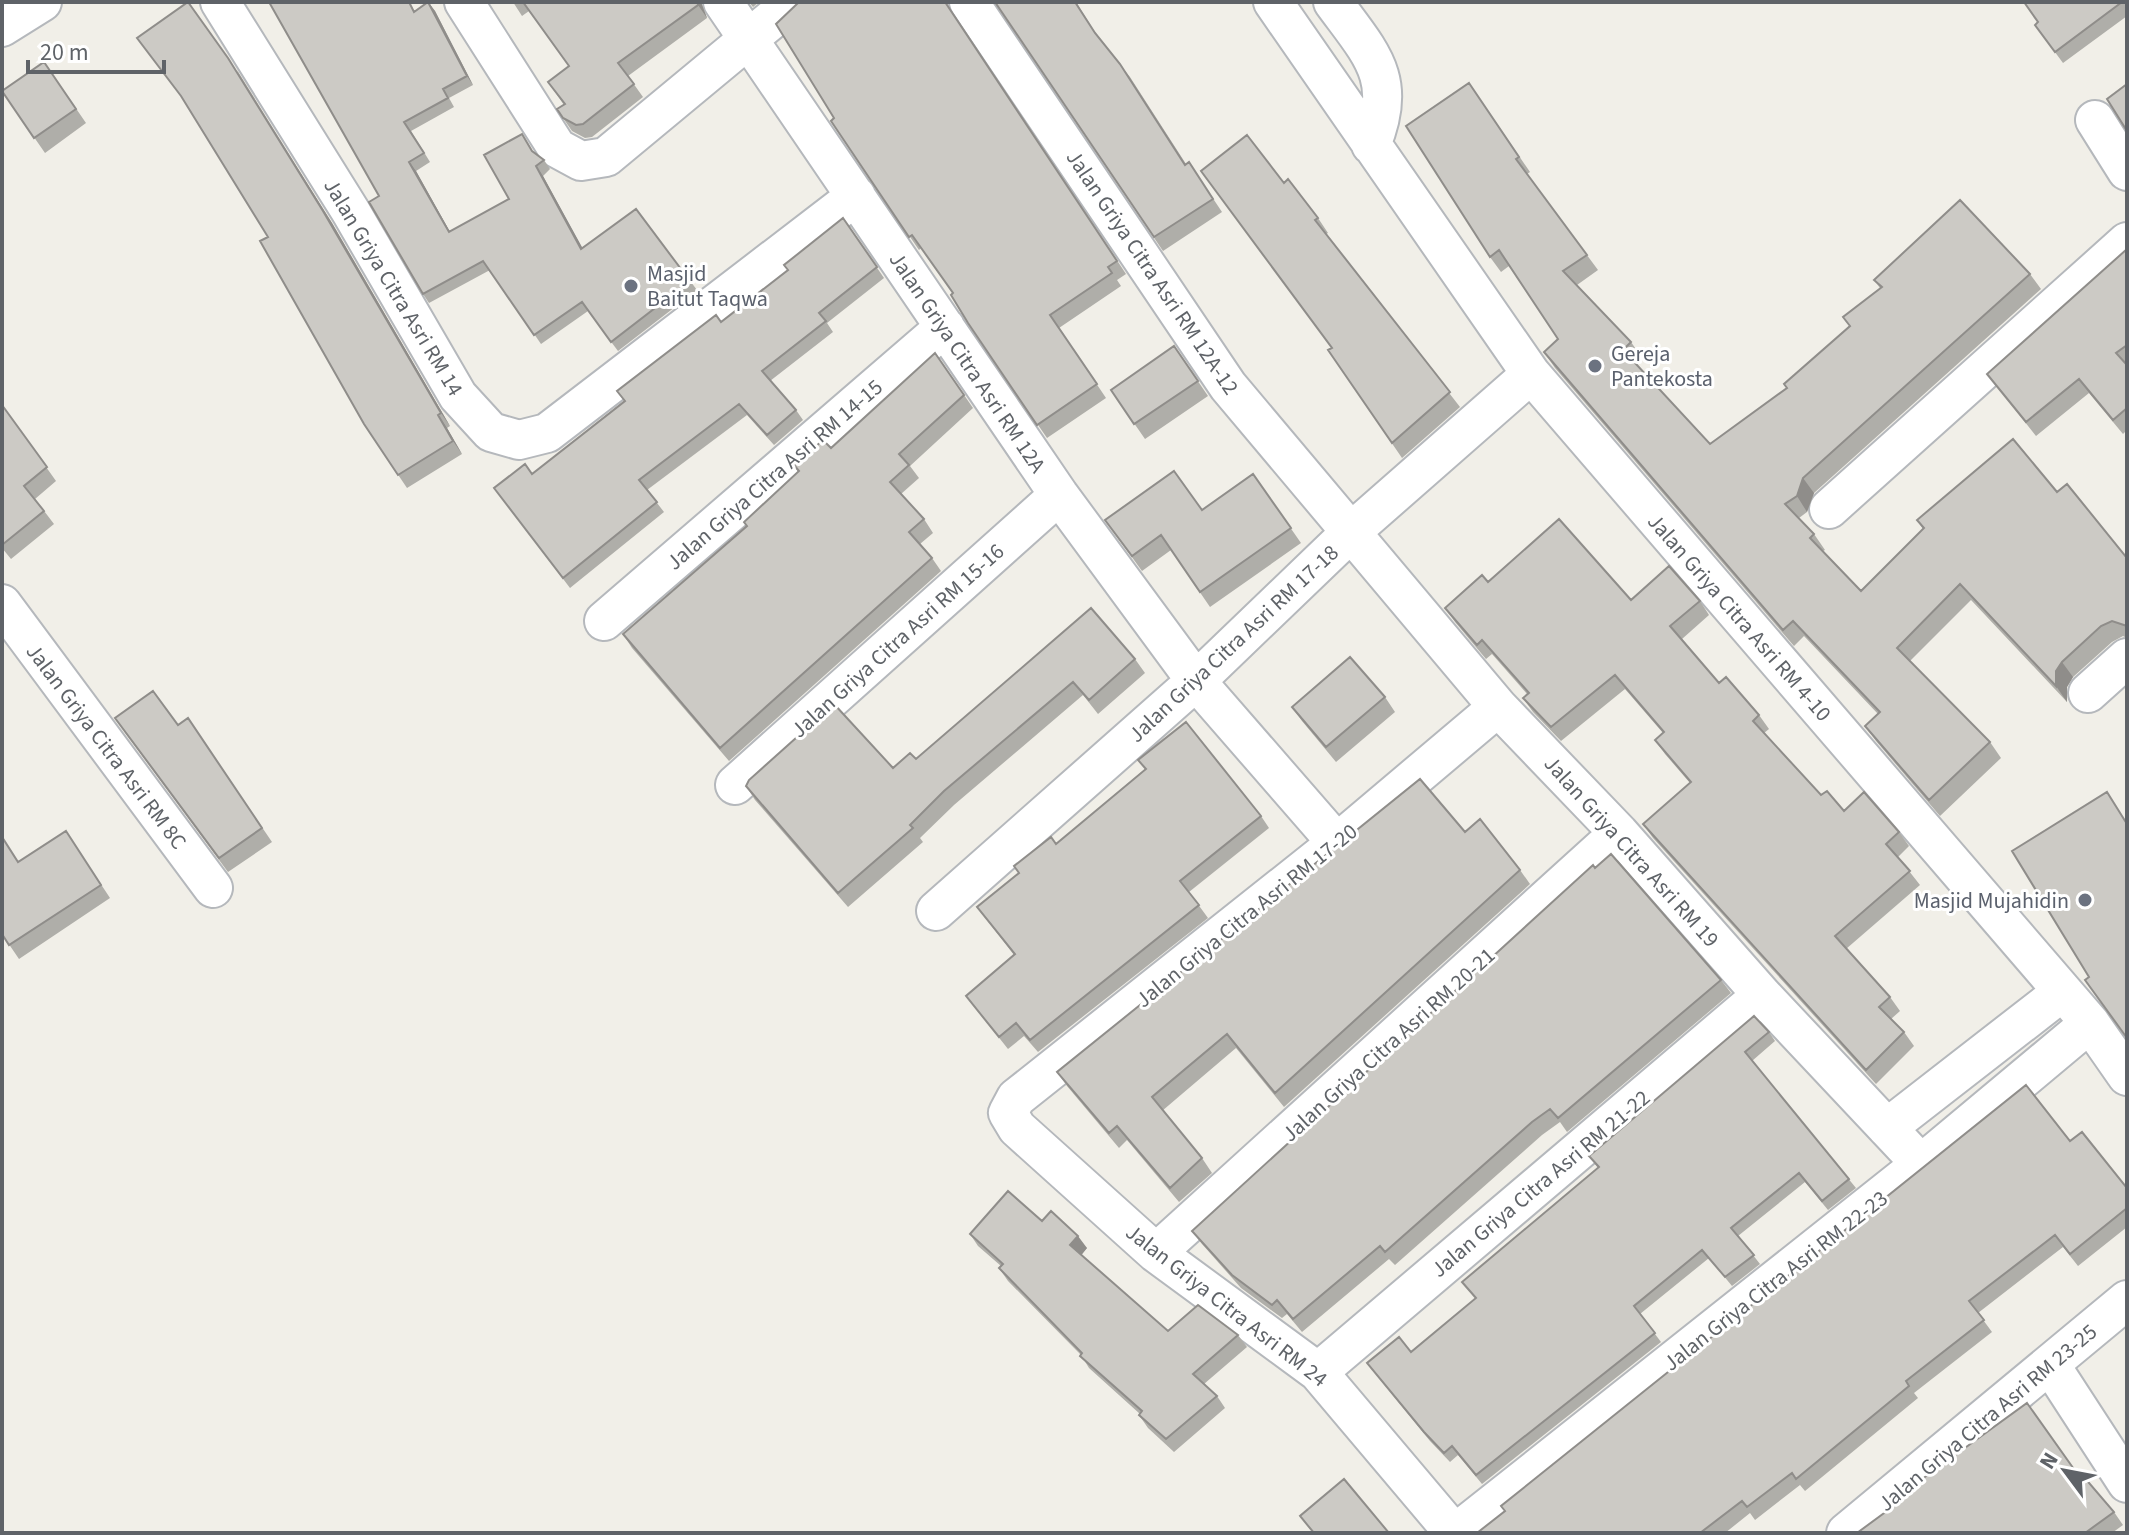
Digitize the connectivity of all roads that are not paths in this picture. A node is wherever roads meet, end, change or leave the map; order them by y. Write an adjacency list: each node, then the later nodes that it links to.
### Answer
1 (42, 2): 9 (street)
2 (220, 2): 14 (street, Jalan Griya Citra Asri RM 14)
3 (464, 2): 10 (street)
4 (723, 2): 10 (street, Jalan Griya Citra Asri RM 12A)
5 (793, 2): 10 (street)
6 (969, 2): 20 (street, Jalan Griya Citra Asri RM 12A-12)
7 (1273, 2): 12 (street, Jalan Griya Citra Asri RM 4-10)
8 (1333, 2): 12 (street)
9 (2, 27)
10 (748, 37): 14 (street, Jalan Griya Citra Asri RM 12A)
11 (2095, 120): 13 (street)
12 (1371, 145): 17 (street, Jalan Griya Citra Asri RM 4-10)
13 (2127, 171)
14 (856, 196): 16 (street, Jalan Griya Citra Asri RM 12A)
15 (2127, 242): 19 (street)
16 (945, 327): 18 (street, Jalan Griya Citra Asri RM 12A); 22 (street, Jalan Griya Citra Asri RM 14-15)
17 (1531, 374): 20 (street, Jalan Griya Citra Asri RM 17-18); 32 (street, Jalan Griya Citra Asri RM 4-10)
18 (1059, 495): 24 (street, Jalan Griya Citra Asri RM 12A); 27 (street, Jalan Griya Citra Asri RM 15-16)
19 (1829, 509)
20 (1351, 532): 24 (street, Jalan Griya Citra Asri RM 17-18); 26 (street, Jalan Griya Citra Asri RM 19)
21 (2, 604): 30 (street, Jalan Griya Citra Asri RM 8C)
22 (604, 621)
23 (2127, 658): 25 (street)
24 (1196, 681): 29 (street, Jalan Griya Citra Asri RM 12A); 31 (street, Jalan Griya Citra Asri RM 17-18)
25 (2088, 693)
26 (1498, 707): 28 (street, Jalan Griya Citra Asri RM 19); 29 (street, Jalan Griya Citra Asri RM 17-20)
27 (735, 785)
28 (1619, 833): 33 (street, Jalan Griya Citra Asri RM 19); 39 (street, Jalan Griya Citra Asri RM 20-21)
29 (1337, 843): 36 (street, Jalan Griya Citra Asri RM 17-20)
30 (213, 888)
31 (936, 911)
32 (2062, 992): 34 (street, Jalan Griya Citra Asri RM 4-10); 37 (street)
33 (1762, 995): 37 (street, Jalan Griya Citra Asri RM 19); 42 (street, Jalan Griya Citra Asri RM 21-22)
34 (2090, 1023): 35 (street, Jalan Griya Citra Asri RM 4-10); 38 (street, Jalan Griya Citra Asri RM 22-23)
35 (2127, 1076)
36 (1017, 1128): 39 (street, Jalan Griya Citra Asri RM 24)
37 (1887, 1128): 38 (street, Jalan Griya Citra Asri RM 19)
38 (1921, 1164): 44 (street, Jalan Griya Citra Asri RM 22-23)
39 (1156, 1253): 42 (street, Jalan Griya Citra Asri RM 24)
40 (2127, 1300): 41 (street, Jalan Griya Citra Asri RM 23-25)
41 (2051, 1366): 43 (street); 45 (street, Jalan Griya Citra Asri RM 23-25)
42 (1318, 1372): 44 (street, Jalan Griya Citra Asri RM 24)
43 (2127, 1483)
44 (1455, 1533)
45 (1846, 1533)

